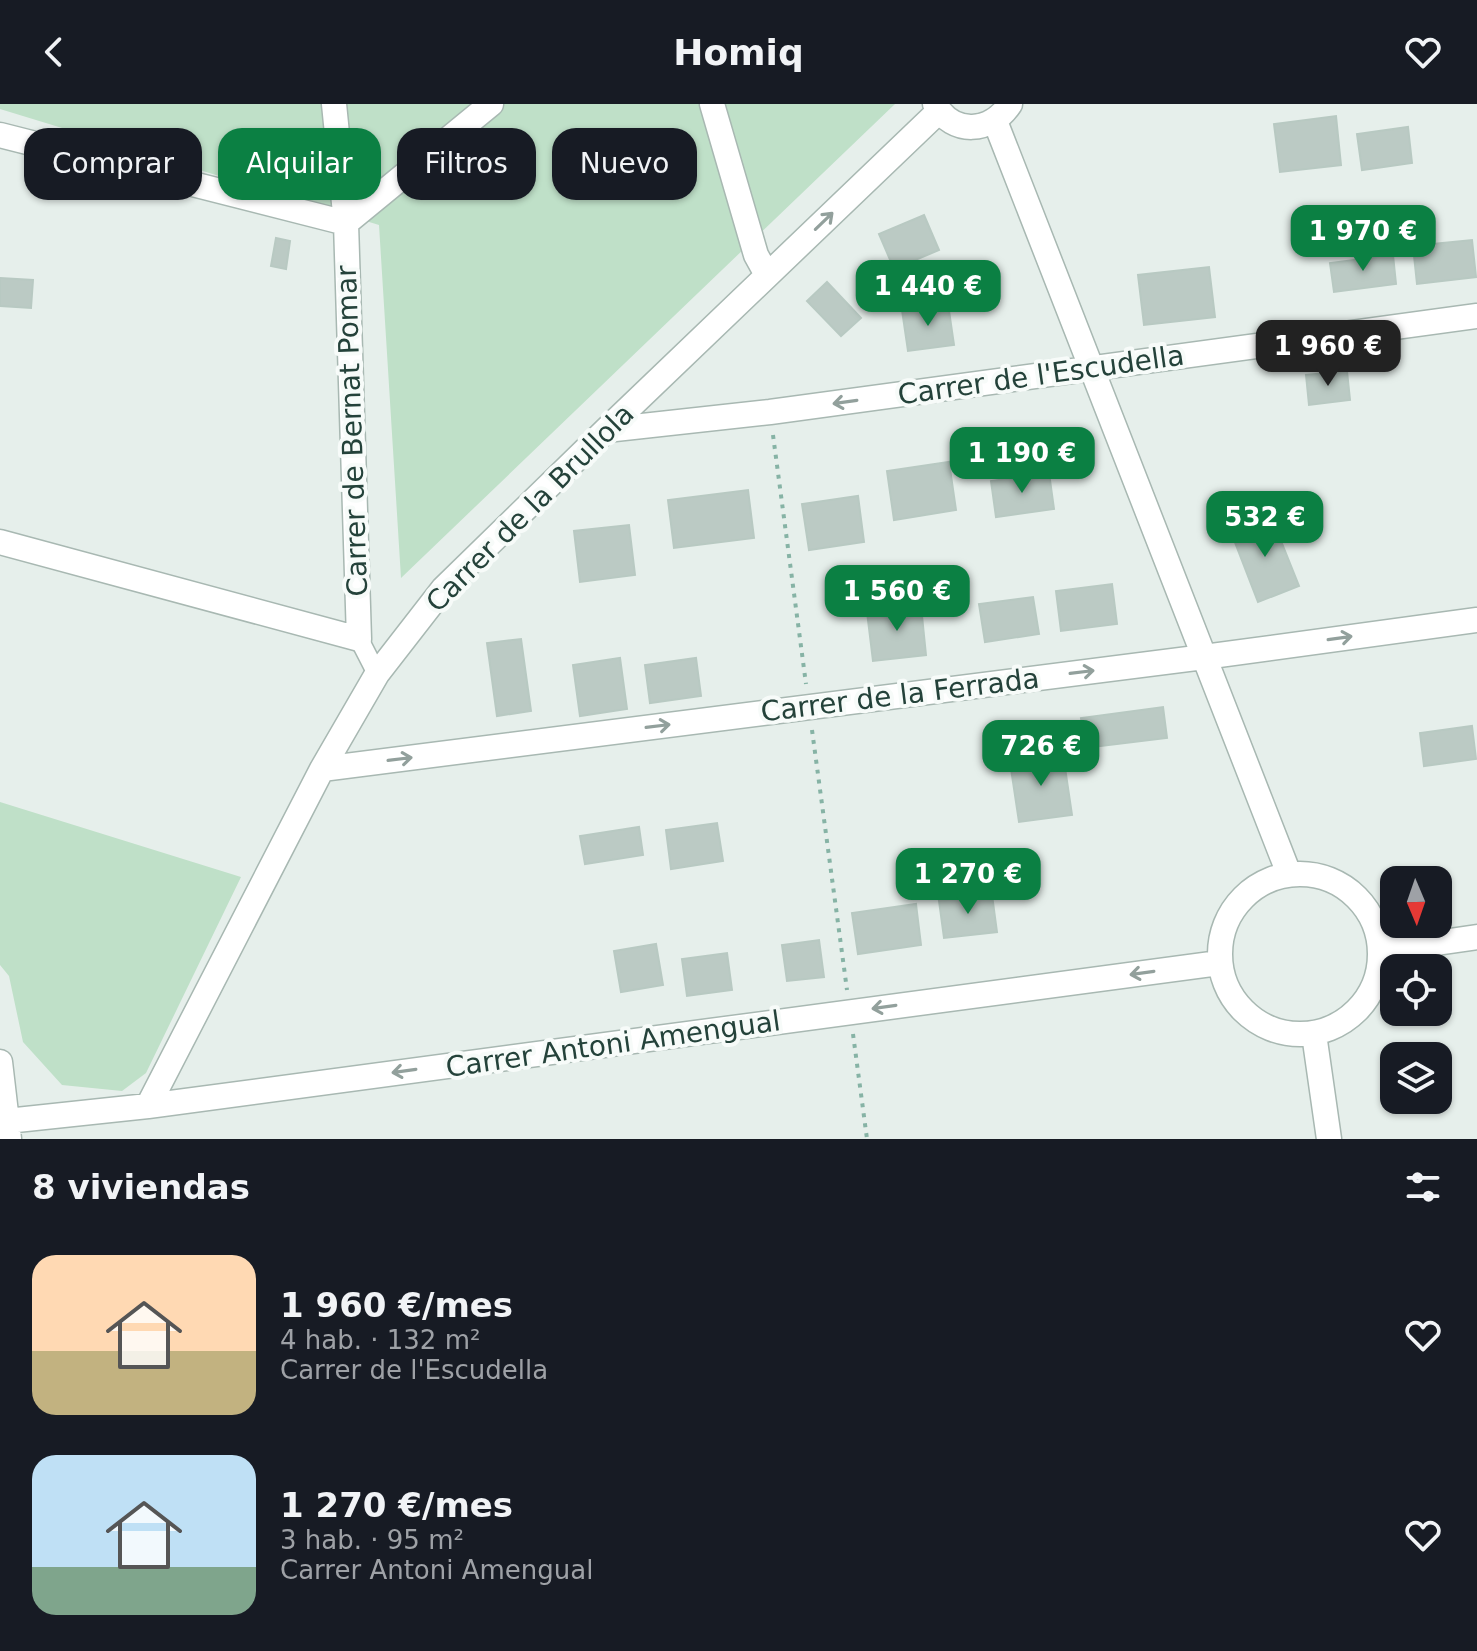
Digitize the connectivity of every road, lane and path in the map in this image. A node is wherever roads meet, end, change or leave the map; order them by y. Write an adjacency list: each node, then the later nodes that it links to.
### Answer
1 (334, 104): 7 (street, Carrer de Bernat Pomar)
2 (491, 104): 7 (street)
3 (712, 104): 8 (street)
4 (937, 108): 5 (street); 8 (street, Carrer de la Brullola, one-way to 4)
5 (1002, 112): 10 (street)
6 (0, 135): 7 (street)
7 (346, 223): 15 (street, Carrer de Bernat Pomar)
8 (767, 275): 12 (street, Carrer de la Brullola)
9 (1477, 316): 10 (street, Carrer de l'Escudella)
10 (1091, 367): 12 (street, Carrer de l'Escudella, one-way to 12); 16 (street)
11 (771, 425): 18 (path)
12 (606, 430): 17 (street, Carrer de la Brullola)
13 (0, 542): 15 (street)
14 (1477, 620): 16 (street, Carrer de la Ferrada, one-way to 14)
15 (359, 639): 17 (street)
16 (1204, 657): 20 (street, Carrer de la Ferrada, one-way to 16); 21 (street)
17 (377, 674): 20 (street, Carrer de la Brullola)
18 (807, 687)
19 (812, 730): 25 (path)
20 (322, 769): 29 (street, Carrer de la Brullola)
21 (1289, 874): 23 (street); 24 (street)
22 (1477, 937): 23 (street)
23 (1381, 951): 27 (street)
24 (1219, 963): 27 (street); 29 (street, Carrer Antoni Amengual, one-way to 29)
25 (848, 997)
26 (852, 1030): 31 (path)
27 (1314, 1034): 32 (street)
28 (0, 1062): 30 (street)
29 (148, 1106): 30 (street, Carrer Antoni Amengual)
30 (8, 1130)
31 (867, 1139)
32 (1329, 1139)

